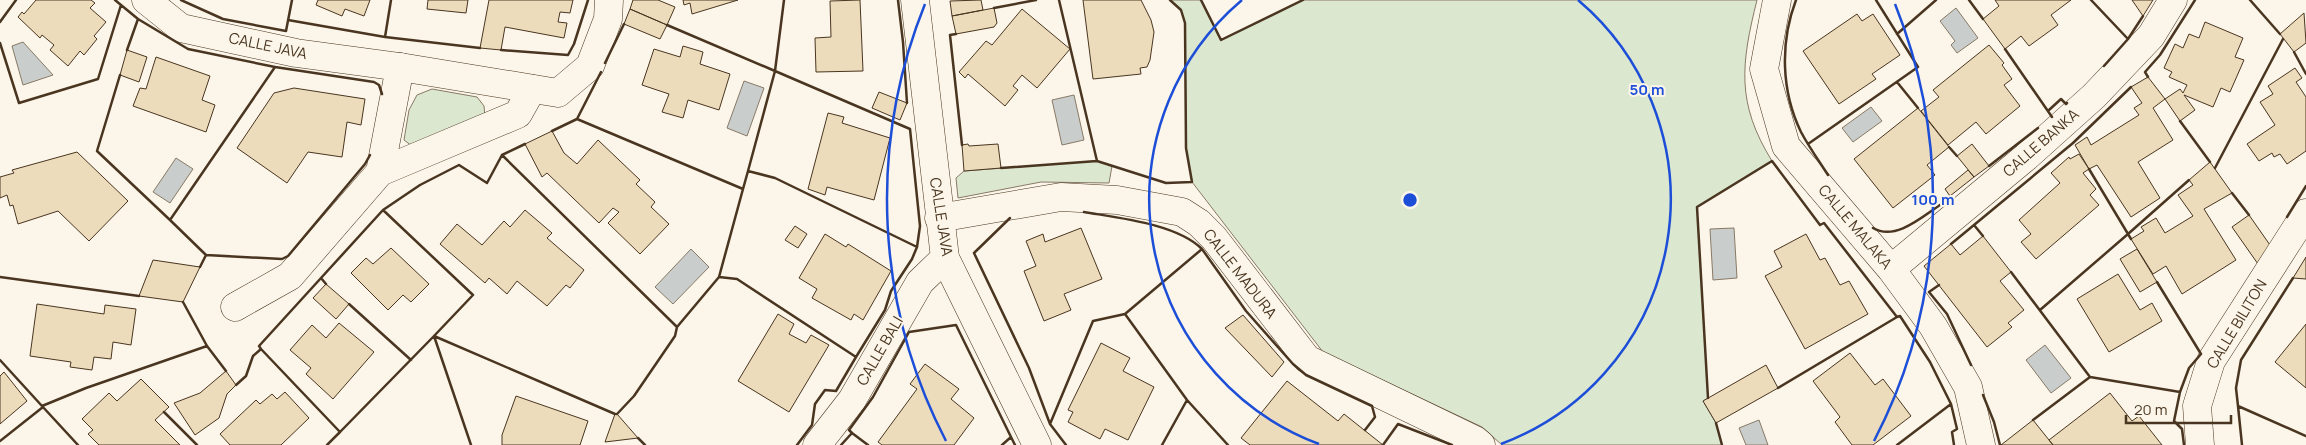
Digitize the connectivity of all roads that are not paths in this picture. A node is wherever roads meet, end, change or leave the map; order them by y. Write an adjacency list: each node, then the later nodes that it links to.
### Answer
1 (146, 0): 6 (street, CALLE JAVA)
2 (609, 0): 7 (street, CALLE JAVA)
3 (915, 0): 10 (street, CALLE JAVA)
4 (1777, 0): 12 (street, CALLE MALAKA)
5 (2173, 0): 12 (street, CALLE BANKA)
6 (400, 67): 7 (street, CALLE JAVA); 8 (street)
7 (532, 89): 8 (street)
8 (380, 172): 13 (street)
9 (2306, 213): 18 (street, CALLE BILITON)
10 (939, 218): 11 (street, CALLE JAVA); 16 (street, CALLE MADURA)
11 (944, 258): 14 (street, CALLE BALI); 15 (street, CALLE JAVA)
12 (1891, 269): 17 (street, CALLE MALAKA)
13 (235, 308)
14 (817, 445)
15 (1037, 445)
16 (1481, 445)
17 (1981, 445)
18 (2200, 445)

